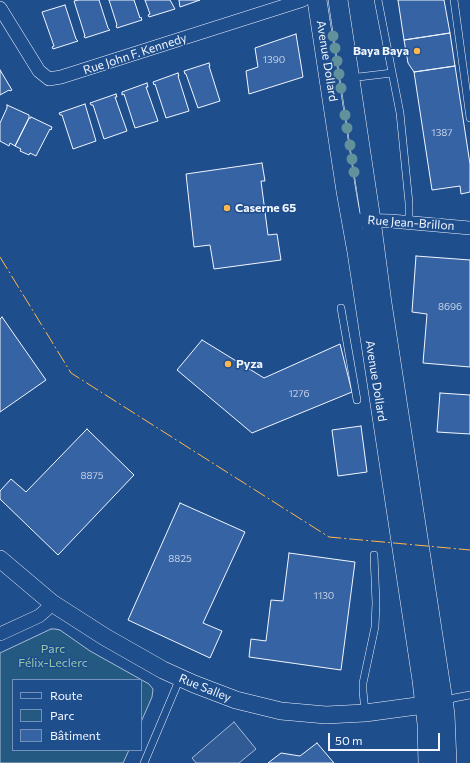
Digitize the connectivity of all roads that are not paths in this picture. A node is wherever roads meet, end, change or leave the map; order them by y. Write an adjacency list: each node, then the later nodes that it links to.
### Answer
1 (303, 0): 6 (street, Rue John F. Kennedy)
2 (318, 0): 10 (main road, Avenue Dollard)
3 (338, 0): 8 (main road, Avenue Dollard)
4 (378, 0): 7 (lane)
5 (454, 0): 9 (lane)
6 (0, 8)
7 (392, 73): 8 (lane); 12 (lane)
8 (350, 78): 11 (main road, Avenue Dollard)
9 (470, 118)
10 (351, 220): 11 (street, Rue Jean-Brillon); 16 (main road, Avenue Dollard)
11 (371, 220): 12 (street, Rue Jean-Brillon); 16 (main road, Avenue Dollard)
12 (409, 223): 13 (street, Rue Jean-Brillon)
13 (470, 228)
14 (341, 308): 15 (lane)
15 (357, 400)
16 (401, 481): 23 (main road, Avenue Dollard); 24 (main road, Avenue Dollard)
17 (374, 555): 25 (lane)
18 (0, 559): 19 (street, Rue Salley)
19 (52, 603): 20 (street); 21 (street, Rue Salley)
20 (0, 634)
21 (180, 678): 25 (street, Rue Salley); 26 (lane)
22 (470, 695): 23 (lane)
23 (444, 702): 24 (street, Rue Salley); 28 (main road, Avenue Dollard)
24 (425, 705): 25 (street, Rue Salley); 27 (main road, Avenue Dollard)
25 (365, 712)
26 (144, 763)
27 (428, 763)
28 (447, 763)

